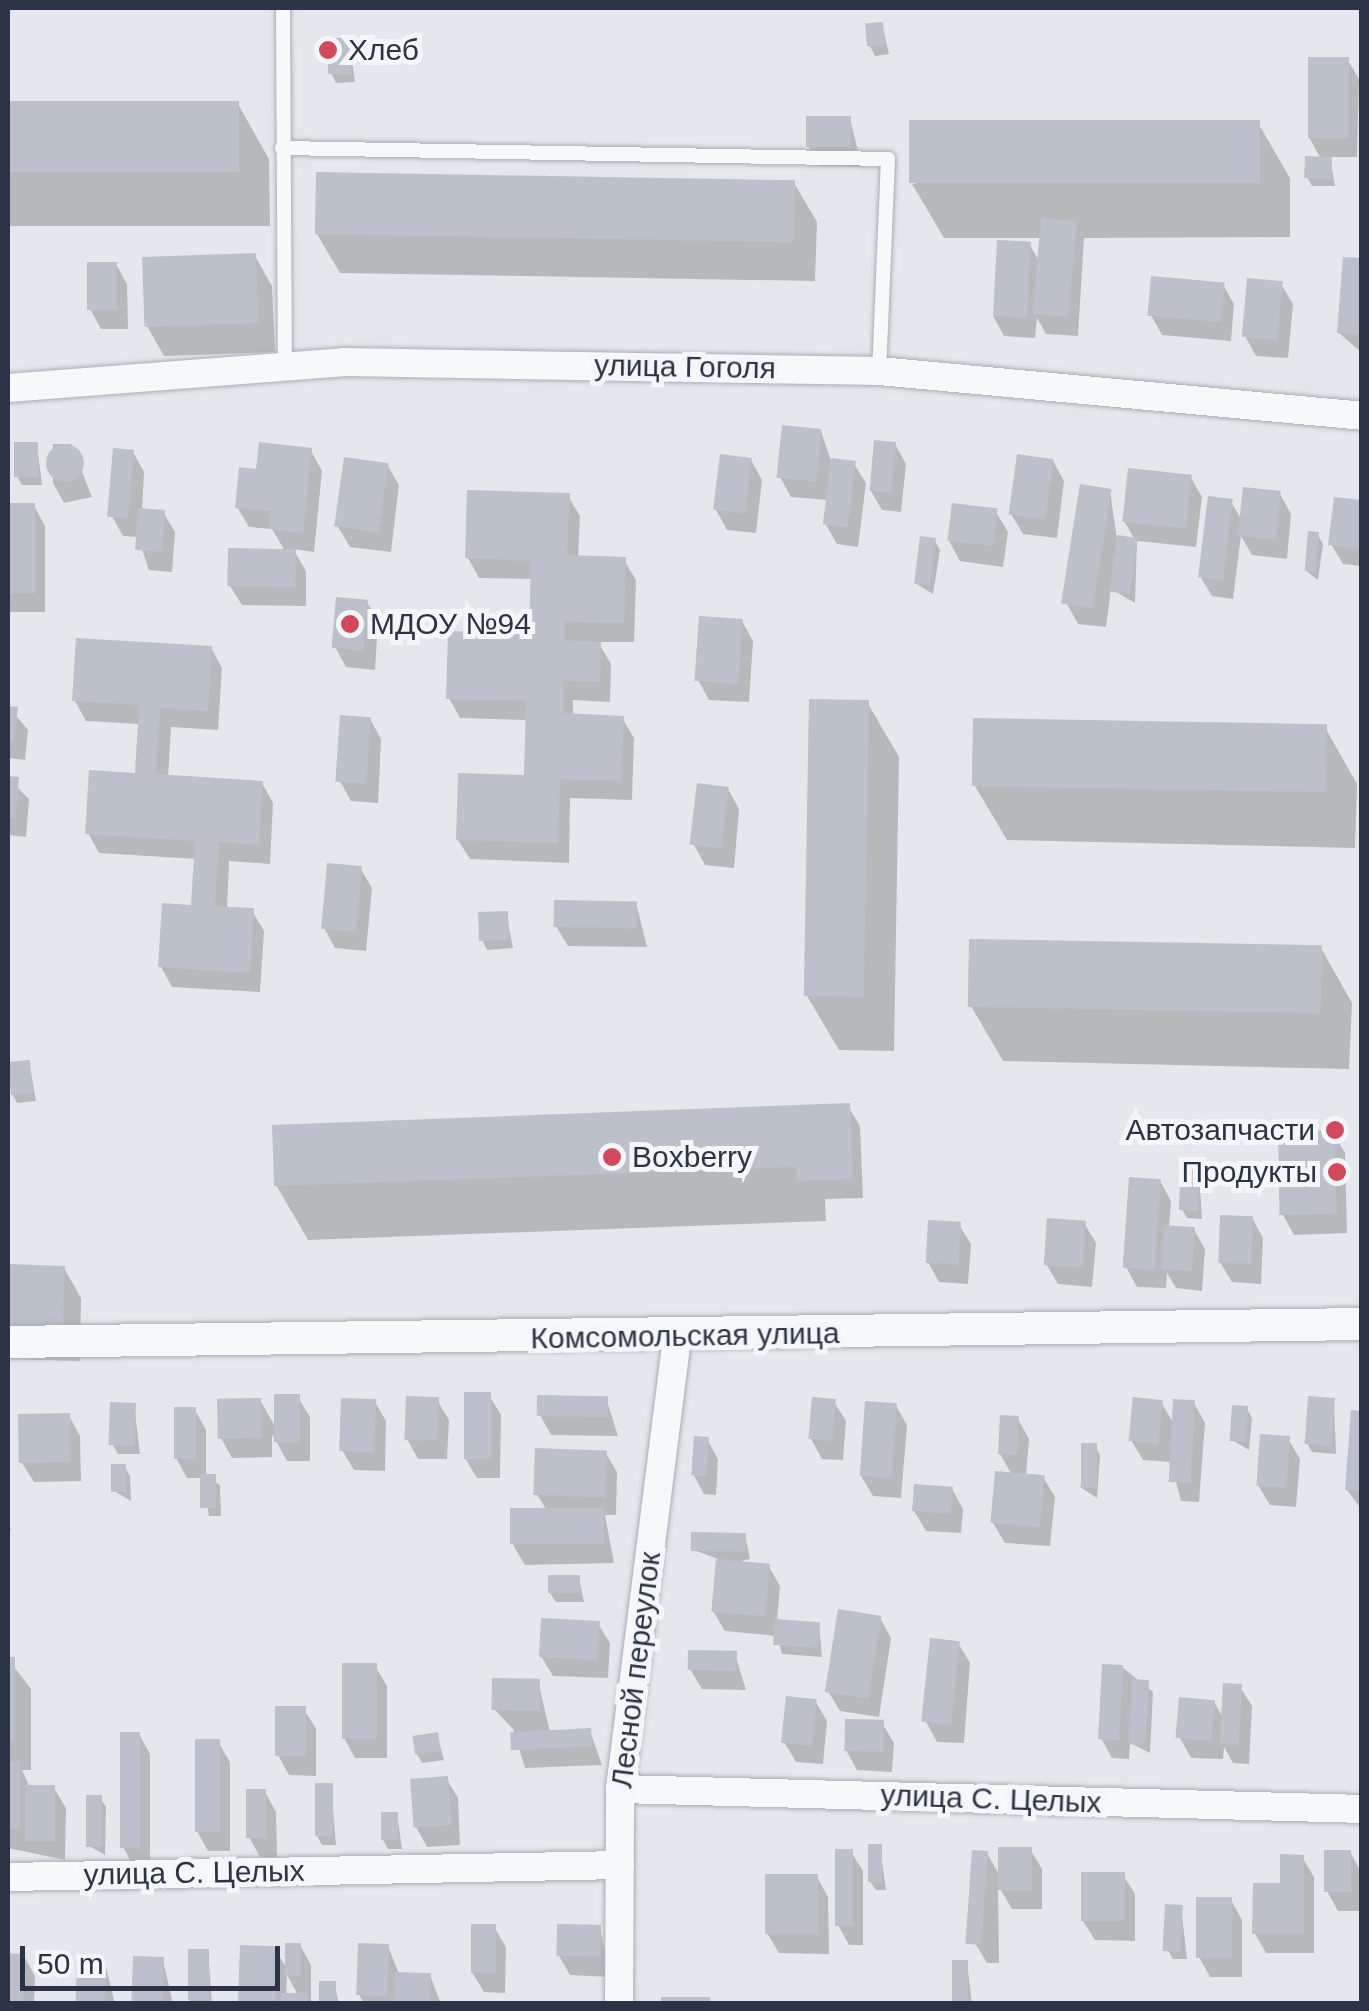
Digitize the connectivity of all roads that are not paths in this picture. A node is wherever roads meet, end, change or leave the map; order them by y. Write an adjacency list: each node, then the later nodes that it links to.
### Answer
1 (283, 8): 2 (lane)
2 (282, 148): 3 (lane); 4 (lane)
3 (286, 366): 4 (street, улица Гоголя); 5 (street, улица Гоголя)
4 (879, 370): 6 (street, улица Гоголя)
5 (8, 388)
6 (1362, 416)
7 (1362, 1324): 8 (street, Комсомольская улица)
8 (677, 1338): 9 (street, Комсомольская улица); 10 (street, Лесной переулок)
9 (8, 1342)
10 (620, 1788): 11 (street, улица С. Целых); 12 (street, Лесной переулок)
11 (1362, 1808)
12 (620, 1865): 13 (street, улица С. Целых); 14 (street, Лесной переулок)
13 (8, 1877)
14 (619, 2004)

